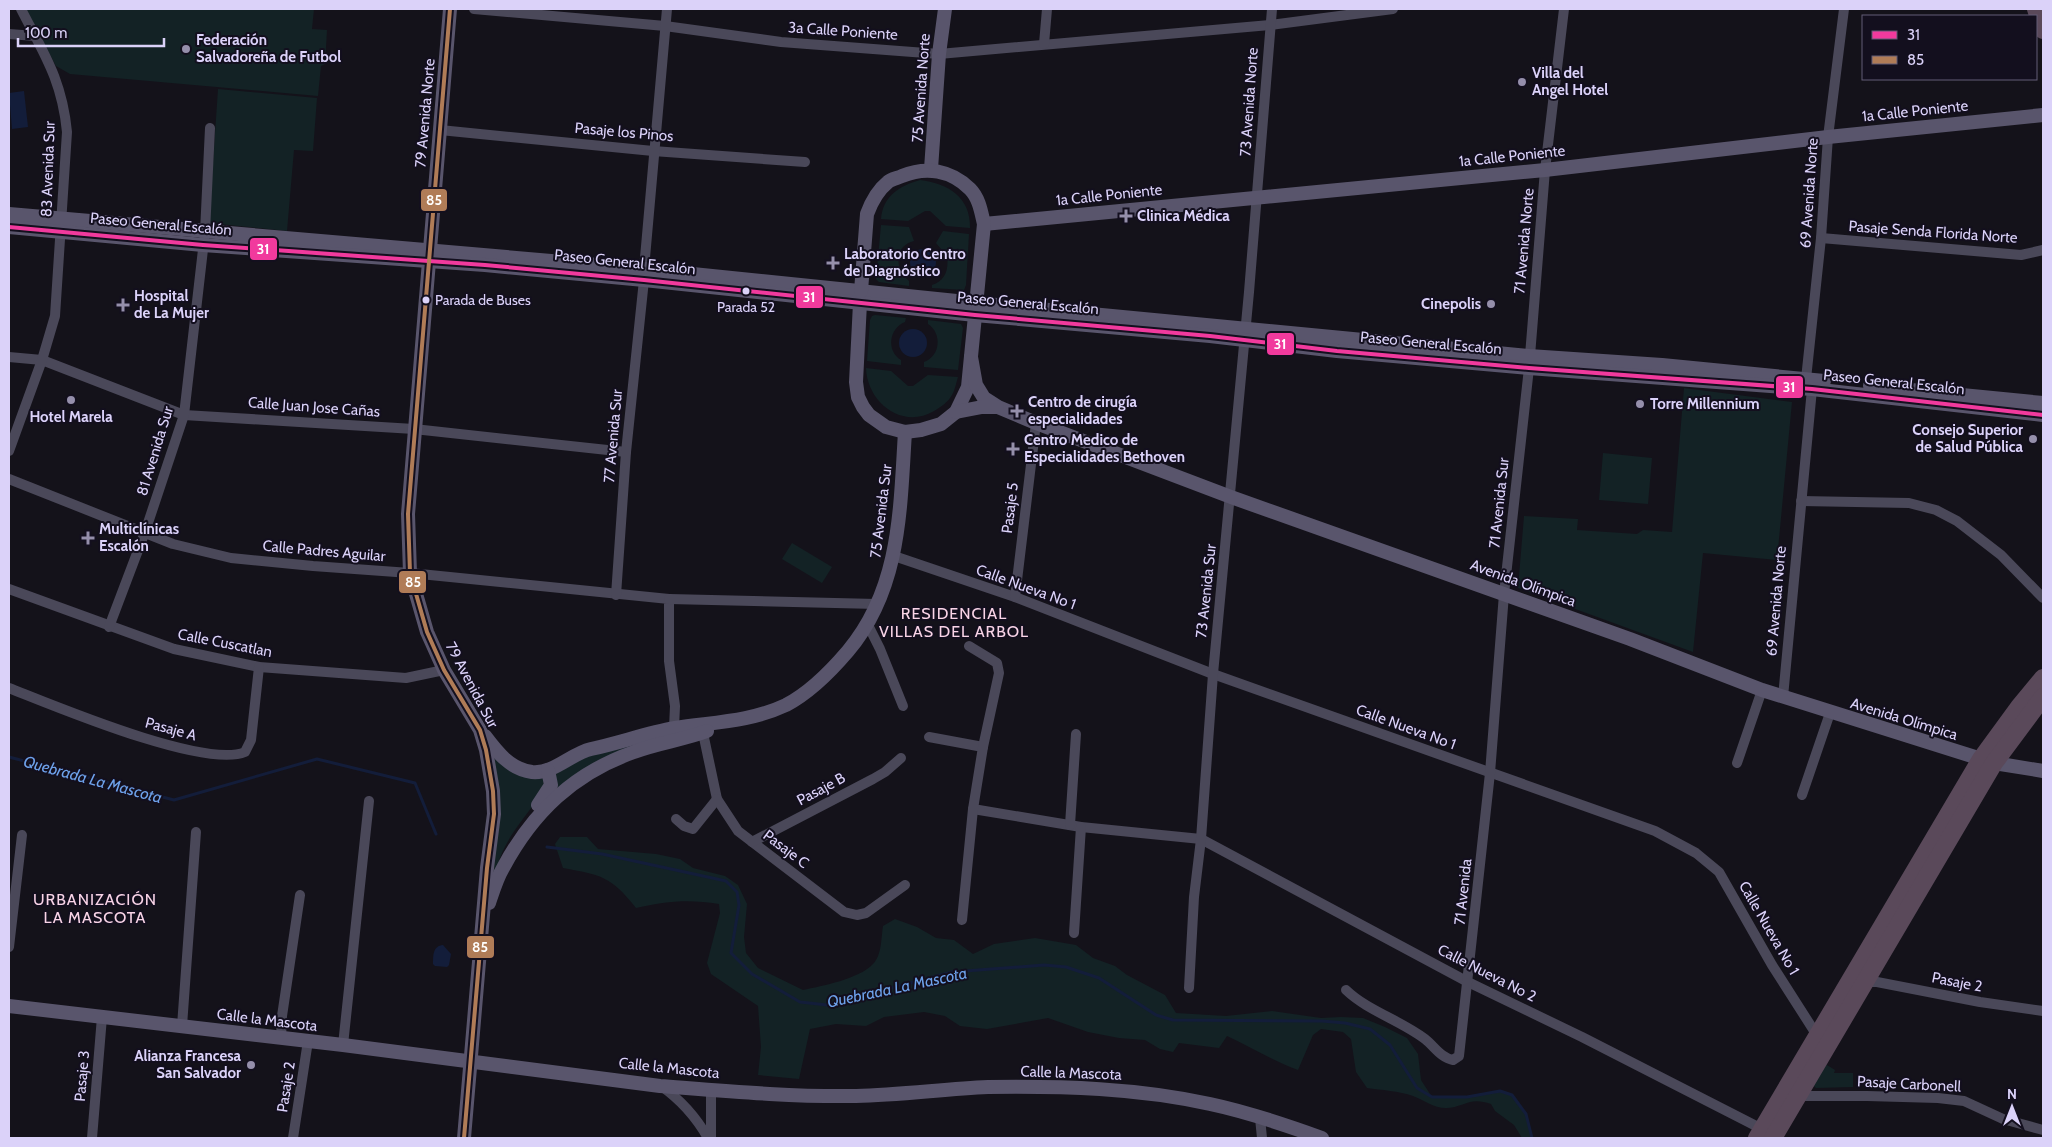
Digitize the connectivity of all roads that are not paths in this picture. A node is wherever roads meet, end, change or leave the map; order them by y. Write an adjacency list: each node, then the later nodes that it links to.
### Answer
1 (20, 9): 16 (street, 83 Avenida Sur)
2 (450, 9): 21 (main road, 79 Avenida Norte)
3 (474, 9): 13 (street, 3a Calle Poniente)
4 (667, 9): 13 (street, 77 Avenida Sur)
5 (945, 9): 18 (main road, 75 Avenida Norte)
6 (1047, 9): 17 (street)
7 (1272, 9): 12 (street, 73 Avenida Norte)
8 (1393, 9): 12 (street, 3a Calle Poniente)
9 (1564, 9): 26 (street, 71 Avenida Norte)
10 (1844, 9): 22 (street, 69 Avenida Norte)
11 (2036, 9): 14 (highway)
12 (1270, 25): 17 (street, 3a Calle Poniente); 27 (street, 73 Avenida Norte)
13 (665, 26): 18 (street, 3a Calle Poniente); 23 (street, 77 Avenida Sur)
14 (2043, 30)
15 (9, 34): 16 (street)
16 (35, 36): 30 (street, 83 Avenida Sur)
17 (1044, 44): 18 (street, 3a Calle Poniente)
18 (939, 54): 25 (main road, 75 Avenida Norte)
19 (2043, 115): 22 (main road, 1a Calle Poniente)
20 (210, 128): 32 (street, 81 Avenida Sur)
21 (440, 130): 23 (street, Pasaje los Pinos); 35 (main road, 79 Avenida Norte)
22 (1828, 137): 26 (main road, 1a Calle Poniente); 33 (street, 69 Avenida Norte)
23 (653, 151): 24 (street, Pasaje los Pinos); 36 (street, 77 Avenida Sur)
24 (805, 162)
25 (931, 170): 29 (main road); 37 (main road)
26 (1545, 170): 27 (main road, 1a Calle Poniente); 43 (street, 71 Avenida Norte)
27 (1257, 197): 29 (main road, 1a Calle Poniente); 39 (street, 73 Avenida Sur)
28 (9, 214): 30 (main road, Paseo General Escalón)
29 (984, 224): 38 (main road)
30 (61, 225): 31 (main road, Paseo General Escalón); 32 (main road, Paseo General Escalón); 42 (street, 83 Avenida Sur)
31 (9, 227)
32 (204, 238): 35 (main road, Paseo General Escalón); 48 (street, 81 Avenida Sur)
33 (1821, 238): 34 (street, Pasaje Senda Florida Norte); 44 (street, 69 Avenida Norte)
34 (2043, 250)
35 (429, 255): 36 (main road, Paseo General Escalón); 51 (main road, 79 Avenida Sur)
36 (644, 274): 37 (main road, Paseo General Escalón); 54 (street, 77 Avenida Sur)
37 (860, 297): 38 (main road, Paseo General Escalón); 52 (main road)
38 (976, 309): 39 (main road, Paseo General Escalón); 41 (main road)
39 (1245, 334): 43 (main road, Paseo General Escalón); 56 (street, 73 Avenida Sur)
40 (9, 357): 42 (street, Calle Juan Jose Cañas)
41 (971, 357): 46 (main road, Avenida Olímpica); 47 (main road)
42 (42, 360): 48 (street, Calle Juan Jose Cañas); 53 (street, 83 Avenida Sur)
43 (1529, 362): 44 (main road, Paseo General Escalón); 62 (street, 71 Avenida Sur)
44 (1809, 384): 45 (main road, Paseo General Escalón); 49 (main road, Paseo General Escalón); 57 (street, 69 Avenida Norte)
45 (2043, 403)
46 (998, 407): 47 (main road, Avenida Olímpica); 50 (main road, Avenida Olímpica)
47 (956, 412): 52 (main road)
48 (184, 414): 51 (street, Calle Juan Jose Cañas); 58 (street, 81 Avenida Sur)
49 (2043, 415)
50 (1036, 423): 56 (main road, Avenida Olímpica); 64 (street, Pasaje 5)
51 (414, 429): 54 (street, Calle Juan Jose Cañas); 60 (main road, 79 Avenida Sur)
52 (905, 432): 59 (main road, 75 Avenida Sur)
53 (9, 451)
54 (626, 452): 63 (street, 77 Avenida Sur)
55 (9, 479): 58 (street, Calle Padres Aguilar)
56 (1231, 497): 62 (main road, Avenida Olímpica); 73 (street, 73 Avenida Sur)
57 (1801, 501): 65 (street); 77 (street, 69 Avenida Norte)
58 (145, 532): 60 (street, Calle Padres Aguilar); 69 (street, 81 Avenida Sur)
59 (894, 556): 64 (street, Calle Nueva No 1); 67 (main road, 75 Avenida Sur)
60 (410, 573): 63 (street, Calle Padres Aguilar); 72 (main road, 79 Avenida Sur)
61 (9, 589): 69 (street, Calle Cuscatlan)
62 (1504, 594): 76 (main road, Avenida Olímpica); 93 (street, 71 Avenida Sur)
63 (616, 595): 66 (street, Calle Padres Aguilar)
64 (1014, 597): 73 (street, Calle Nueva No 1)
65 (2043, 598)
66 (669, 599): 67 (street, Calle Padres Aguilar); 82 (street)
67 (878, 604): 68 (main road, 75 Avenida Sur)
68 (867, 623): 79 (street); 81 (main road, 75 Avenida Sur)
69 (109, 627): 71 (street, Calle Cuscatlan)
70 (969, 646): 87 (street)
71 (259, 666): 72 (street, Calle Cuscatlan); 75 (street, Pasaje A)
72 (444, 670): 83 (main road, 79 Avenida Sur)
73 (1213, 674): 93 (street, Calle Nueva No 1); 103 (street, 73 Avenida Sur)
74 (2043, 678): 89 (highway)
75 (9, 688)
76 (1762, 690): 77 (main road, Avenida Olímpica); 90 (street)
77 (1783, 697): 80 (main road, Avenida Olímpica)
78 (2043, 697): 89 (highway)
79 (902, 706)
80 (1830, 713): 89 (main road, Avenida Olímpica); 94 (street)
81 (728, 723): 82 (main road, 75 Avenida Sur); 84 (main road, 75 Avenida Sur)
82 (674, 728): 91 (main road, 75 Avenida Sur)
83 (480, 730): 91 (main road); 108 (main road, 79 Avenida Sur)
84 (703, 733): 95 (street, Pasaje C); 105 (main road, 75 Avenida Sur)
85 (1076, 734): 99 (street)
86 (930, 737): 87 (street)
87 (983, 747): 97 (street)
88 (901, 758): 104 (street, Pasaje B)
89 (1988, 761): 92 (main road, Avenida Olímpica); 113 (highway); 120 (highway)
90 (1737, 763)
91 (548, 770): 105 (main road)
92 (2043, 771)
93 (1490, 773): 112 (street, 71 Avenida); 120 (street, Calle Nueva No 1)
94 (1802, 795)
95 (718, 800): 98 (street); 104 (street, Pasaje C)
96 (369, 801): 123 (street)
97 (972, 809): 99 (street); 109 (street)
98 (676, 819)
99 (1070, 825): 100 (street)
100 (1081, 828): 103 (street); 110 (street)
101 (196, 832): 119 (street)
102 (22, 835): 111 (street)
103 (1201, 838): 112 (street, Calle Nueva No 2); 114 (street, 73 Avenida Sur)
104 (752, 842): 106 (street, Pasaje C)
105 (502, 869): 108 (main road, 75 Avenida Sur)
106 (905, 884)
107 (300, 895): 121 (street)
108 (484, 915): 124 (main road, 79 Avenida Sur)
109 (962, 920)
110 (1074, 933)
111 (9, 947)
112 (1468, 982): 115 (street, 71 Avenida); 130 (street, Calle Nueva No 2)
113 (1865, 982): 117 (street, Pasaje 2); 127 (highway)
114 (1189, 988)
115 (1346, 990)
116 (9, 1006): 118 (main road, Calle la Mascota)
117 (2043, 1012)
118 (102, 1017): 119 (main road, Calle la Mascota); 131 (street, Pasaje 3)
119 (182, 1026): 121 (main road, Calle la Mascota)
120 (1818, 1037): 130 (highway)
121 (281, 1038): 122 (main road, Calle la Mascota)
122 (308, 1041): 123 (main road, Calle la Mascota); 132 (street, Pasaje 2)
123 (343, 1045): 124 (main road, Calle la Mascota)
124 (472, 1062): 125 (main road, Calle la Mascota); 133 (main road, 79 Avenida Sur)
125 (660, 1086): 126 (main road, Calle la Mascota); 134 (street)
126 (711, 1090): 128 (main road, Calle la Mascota); 134 (street)
127 (1798, 1096): 129 (street, Pasaje Carbonell); 130 (highway)
128 (1260, 1118): 135 (street); 136 (main road, Calle la Mascota)
129 (2043, 1130)
130 (1764, 1135)
131 (92, 1138)
132 (293, 1138)
133 (464, 1138)
134 (710, 1138)
135 (1262, 1138)
136 (1322, 1138)

